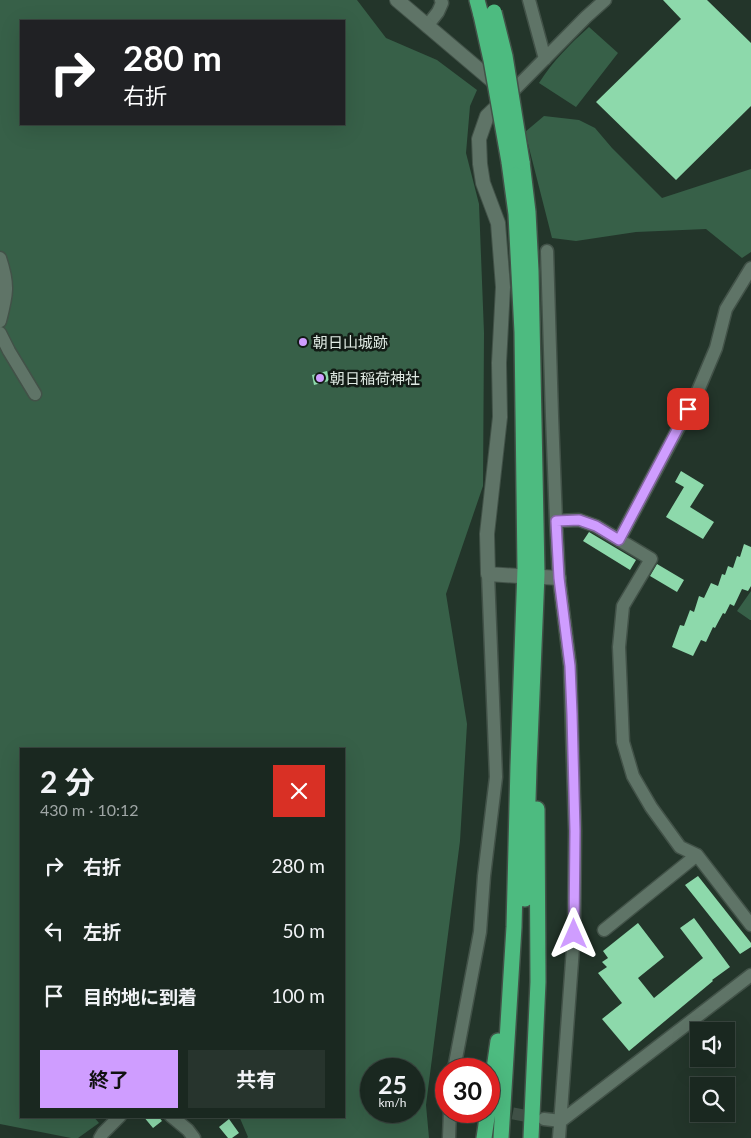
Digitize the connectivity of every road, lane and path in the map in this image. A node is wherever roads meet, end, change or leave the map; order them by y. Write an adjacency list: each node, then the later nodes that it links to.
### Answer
1 (396, 0): 7 (street)
2 (442, 0): 7 (street)
3 (477, 0): 6 (highway)
4 (529, 0): 8 (street)
5 (605, 0): 8 (street)
6 (489, 9): 10 (highway, bridge)
7 (427, 26): 9 (street)
8 (545, 59): 9 (street)
9 (509, 95): 19 (street)
10 (516, 162): 23 (highway); 25 (highway)
11 (547, 251): 17 (street)
12 (0, 258): 14 (street)
13 (751, 268): 18 (street)
14 (0, 321)
15 (0, 333): 16 (street)
16 (34, 394)
17 (556, 521): 18 (street); 22 (street)
18 (619, 540): 24 (street)
19 (488, 574): 20 (street); 29 (street)
20 (519, 576)
21 (544, 577): 22 (street)
22 (559, 578): 34 (street)
23 (532, 698): 42 (highway); 43 (highway)
24 (696, 854): 26 (street); 27 (street)
25 (514, 911): 30 (highway); 41 (highway)
26 (751, 925)
27 (604, 930)
28 (751, 975): 34 (street)
29 (456, 1058)
30 (495, 1058)
31 (118, 1118): 37 (street)
32 (173, 1118): 38 (street)
33 (544, 1119): 34 (street)
34 (561, 1121): 44 (street)
35 (450, 1123): 39 (street)
36 (486, 1123): 40 (highway)
37 (100, 1138)
38 (194, 1138)
39 (449, 1138)
40 (484, 1138)
41 (501, 1138)
42 (511, 1138)
43 (531, 1138)
44 (559, 1138)

